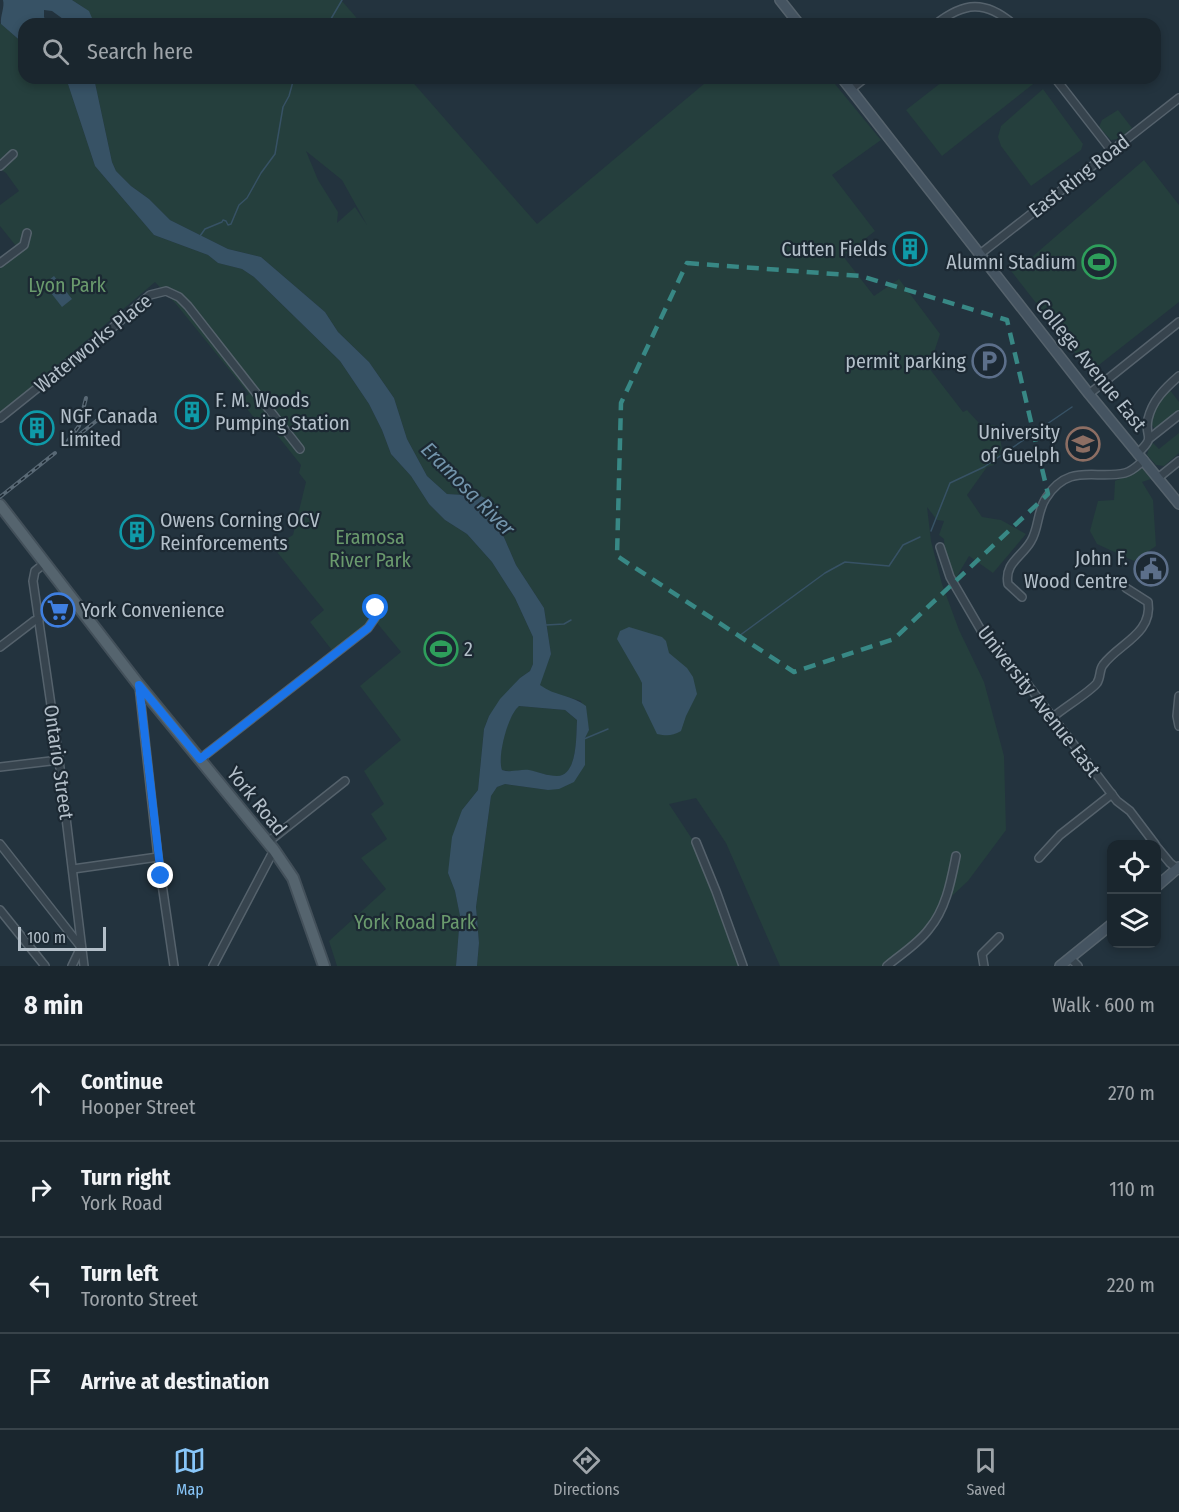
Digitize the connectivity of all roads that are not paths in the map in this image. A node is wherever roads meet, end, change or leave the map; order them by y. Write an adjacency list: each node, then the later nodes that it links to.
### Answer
1 (780, 0): 2 (main road)
2 (794, 18)
3 (945, 18): 4 (street)
4 (1005, 18)
5 (847, 84): 8 (main road, College Avenue East)
6 (857, 84): 8 (street)
7 (1061, 84): 10 (street)
8 (851, 89): 14 (main road, College Avenue East)
9 (1179, 98): 10 (street, East Ring Road)
10 (1111, 150): 14 (street, East Ring Road)
11 (13, 154): 12 (street)
12 (0, 166)
13 (27, 232): 15 (street)
14 (980, 254): 18 (main road, College Avenue East)
15 (0, 263)
16 (1179, 322): 18 (street)
17 (1179, 376): 21 (street)
18 (1089, 394): 23 (main road, College Avenue East)
19 (1179, 414): 21 (street)
20 (0, 418): 22 (street, Waterworks Place)
21 (1150, 438): 23 (street)
22 (300, 449)
23 (1141, 457): 25 (main road, College Avenue East); 31 (street)
24 (1179, 461): 25 (street)
25 (1158, 478): 26 (main road, College Avenue East)
26 (1179, 504)
27 (0, 505): 29 (main road, York Road)
28 (940, 547): 37 (street, University Avenue East)
29 (45, 563): 33 (street, Ontario Street); 35 (main road, York Road)
30 (1126, 588): 37 (street)
31 (1022, 597)
32 (376, 608): 39 (street)
33 (39, 619): 34 (street); 40 (street, Ontario Street)
34 (0, 647)
35 (139, 685): 39 (main road, York Road); 50 (street)
36 (1179, 696): 38 (street)
37 (1052, 718): 43 (street, University Avenue East)
38 (1179, 726)
39 (200, 759): 47 (main road, York Road)
40 (59, 760): 41 (street); 52 (street, Ontario Street)
41 (0, 767)
42 (345, 781): 47 (street)
43 (1112, 794): 44 (street, University Avenue East); 51 (street)
44 (1152, 840)
45 (696, 842): 66 (street)
46 (0, 844): 58 (street)
47 (271, 846): 64 (street); 65 (main road, York Road)
48 (1161, 850): 53 (street, University Avenue East)
49 (956, 856): 67 (street)
50 (158, 857): 52 (street); 63 (street)
51 (1039, 858)
52 (73, 869): 58 (street, Ontario Street)
53 (1178, 869): 54 (main road)
54 (1161, 883)
55 (0, 910): 60 (street)
56 (1107, 928): 59 (main road)
57 (999, 937): 68 (street)
58 (81, 946): 61 (street); 62 (street, Ontario Street)
59 (1070, 958): 69 (main road); 70 (street)
60 (45, 966)
61 (72, 966)
62 (84, 966)
63 (174, 966)
64 (213, 966)
65 (324, 966)
66 (743, 966)
67 (887, 966)
68 (984, 966)
69 (1060, 966)
70 (1078, 966)

